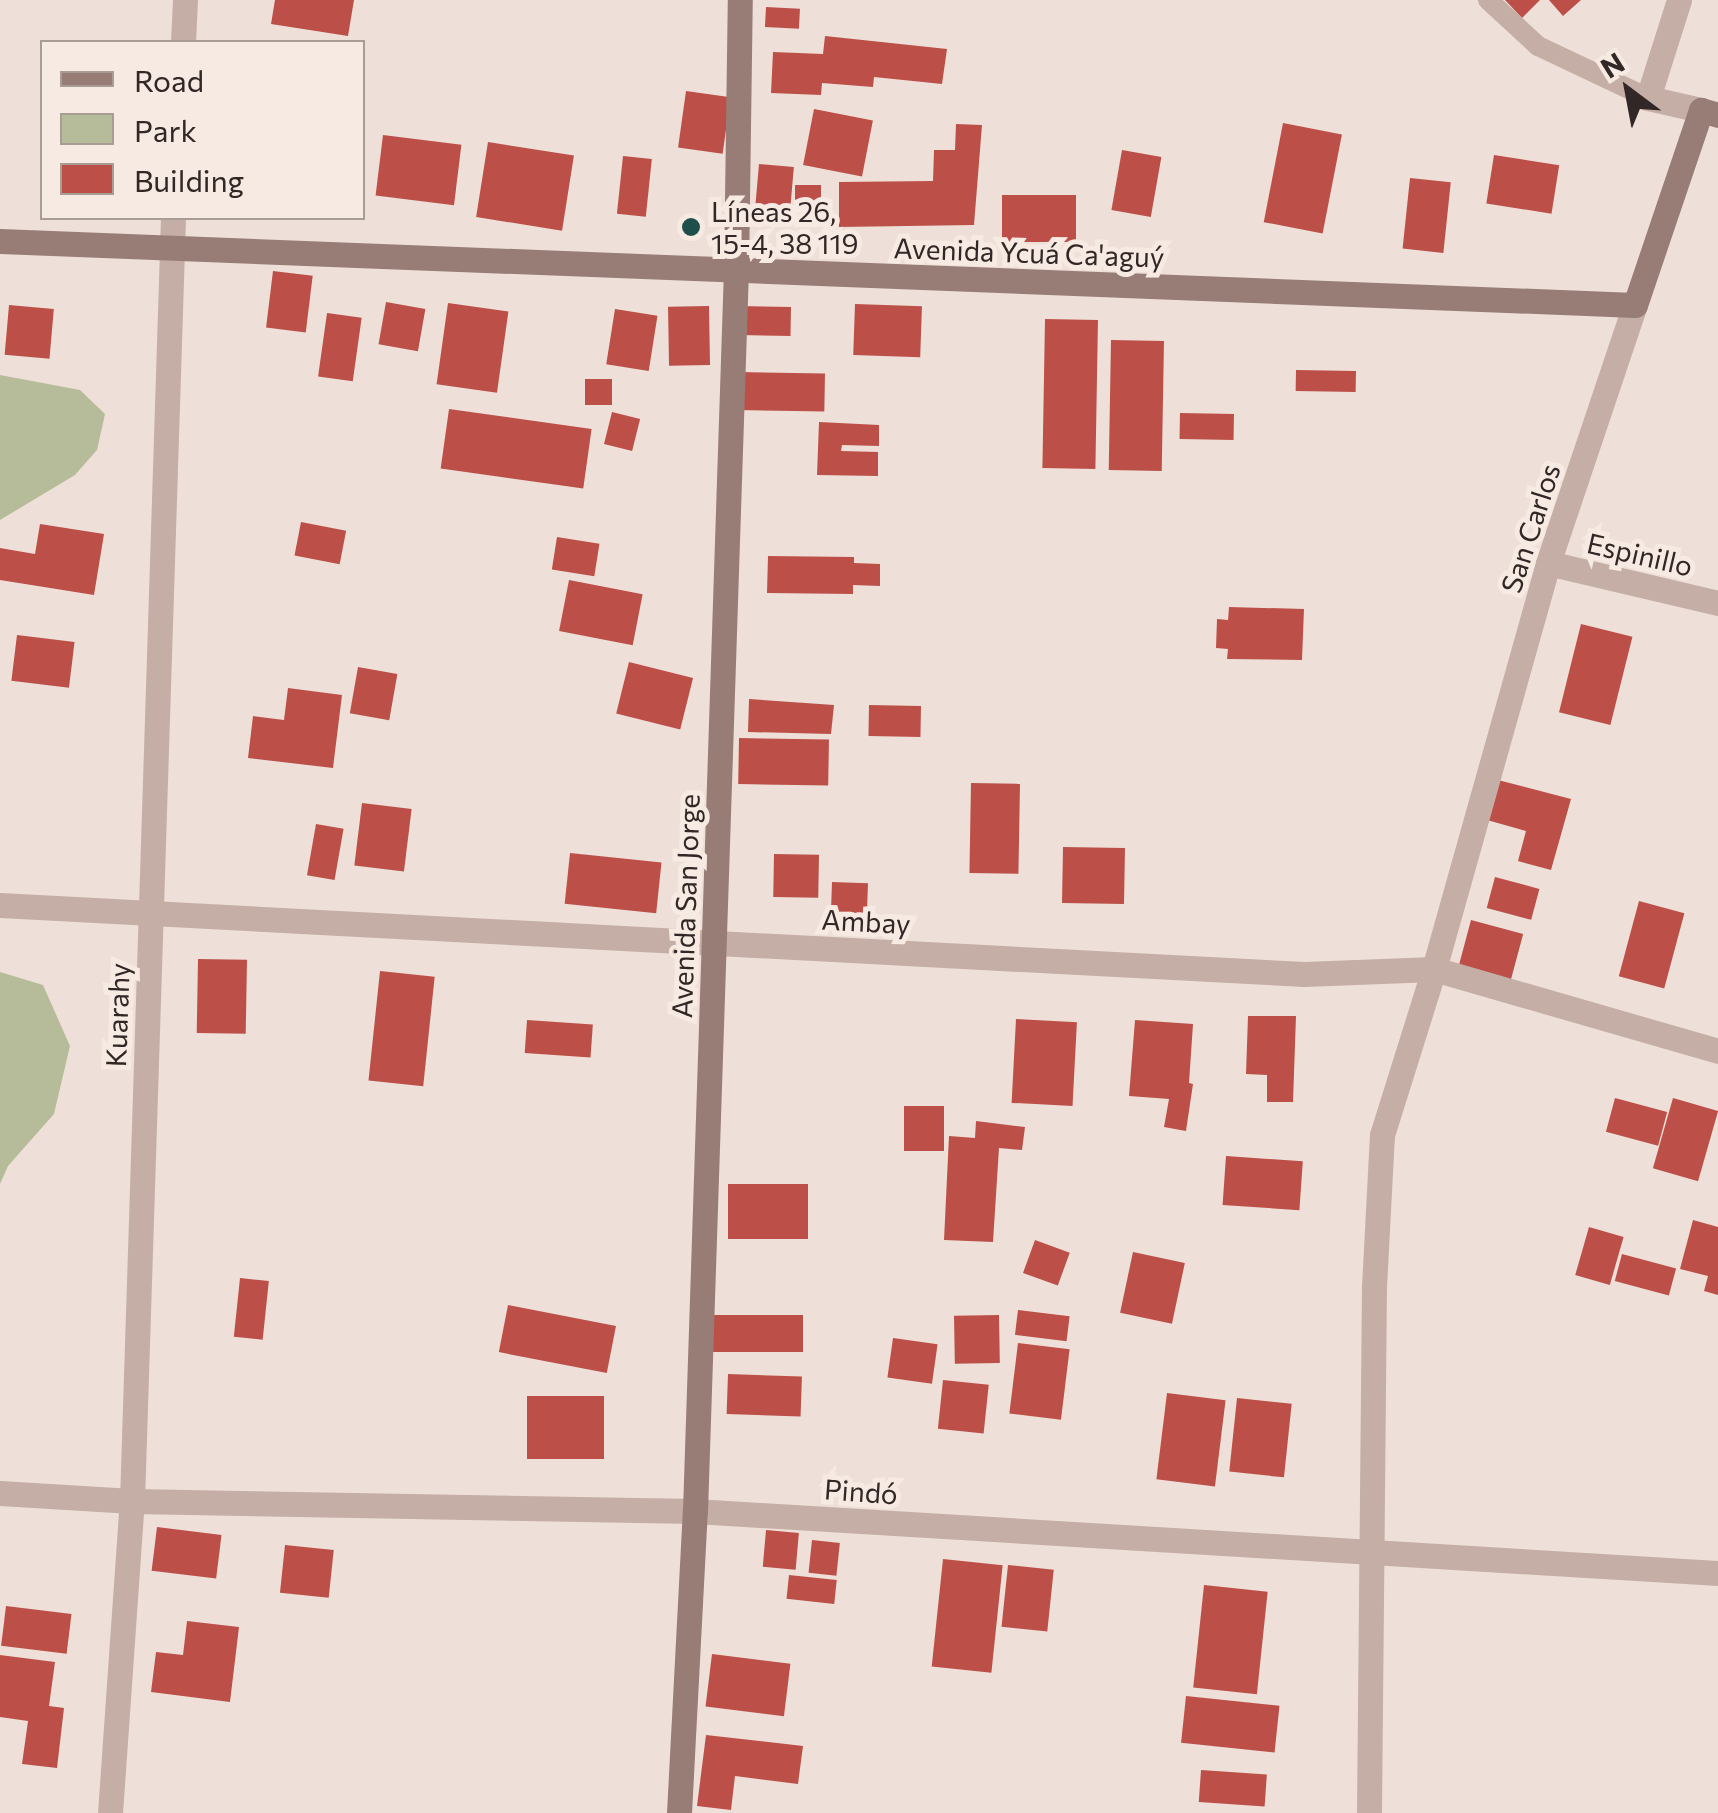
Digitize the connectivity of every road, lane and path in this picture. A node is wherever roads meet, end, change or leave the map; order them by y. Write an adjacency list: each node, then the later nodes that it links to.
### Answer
1 (185, 0): 5 (street)
2 (740, 0): 11 (street, Avenida San Jorge)
3 (1488, 0): 6 (lane)
4 (1679, 0): 6 (street)
5 (182, 40)
6 (1648, 98): 7 (street)
7 (1709, 112): 12 (street, San Carlos)
8 (172, 220): 10 (street, Kuarahy)
9 (0, 240): 10 (street, Avenida Ycuá Ca'aguý)
10 (171, 250): 11 (street, Avenida Ycuá Ca'aguý); 16 (street, Kuarahy)
11 (736, 271): 12 (street, Avenida Ycuá Ca'aguý); 17 (street, Avenida San Jorge)
12 (1635, 304): 13 (street, San Carlos)
13 (1548, 563): 14 (street, Espinillo); 18 (street, San Carlos)
14 (1718, 603)
15 (0, 905): 16 (street, Ambay)
16 (150, 912): 17 (street, Ambay); 21 (street, Kuarahy)
17 (714, 943): 18 (street, Ambay); 22 (street, Avenida San Jorge)
18 (1434, 969): 19 (street, Ambay); 23 (street, San Carlos)
19 (1718, 1052)
20 (0, 1493): 21 (street, Pindó)
21 (132, 1500): 22 (street, Pindó); 25 (street, Kuarahy)
22 (696, 1510): 23 (street, Pindó); 26 (street, Avenida San Jorge)
23 (1371, 1554): 24 (street, Pindó); 27 (street, San Carlos)
24 (1718, 1572)
25 (110, 1813)
26 (679, 1813)
27 (1369, 1813)

